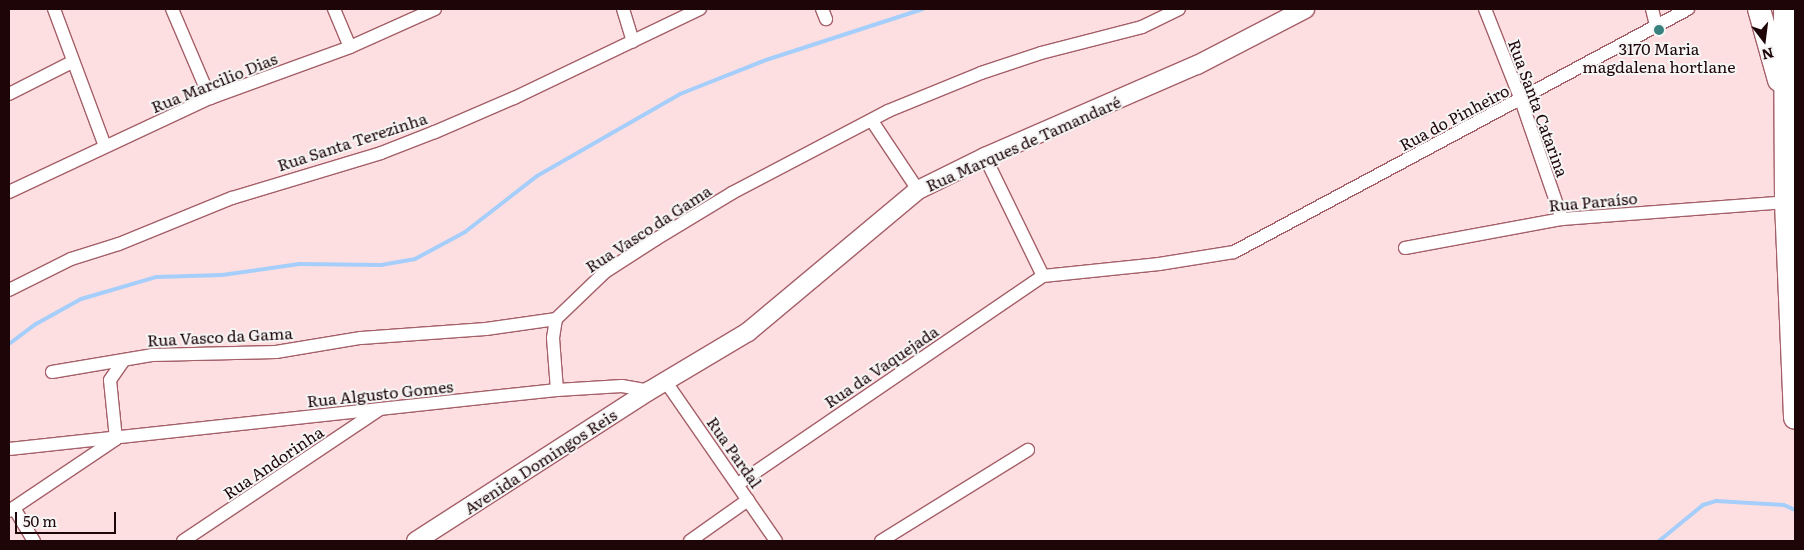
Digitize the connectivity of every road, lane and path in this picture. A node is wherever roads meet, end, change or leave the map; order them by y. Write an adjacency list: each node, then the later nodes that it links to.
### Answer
1 (54, 9): 17 (street)
2 (172, 9): 19 (street)
3 (334, 9): 16 (street)
4 (435, 9): 16 (street, Rua Marcilio Dias)
5 (623, 9): 15 (street)
6 (700, 9): 15 (street, Rua Santa Terezinha)
7 (1179, 9): 22 (street, Rua Vasco da Gama)
8 (1305, 9): 24 (street, Rua Marques de Tamandaré)
9 (1485, 9): 20 (street, Rua Santa Catarina)
10 (1652, 9): 14 (street)
11 (1688, 9): 14 (street, Rua do Pinheiro)
12 (1759, 9): 21 (highway)
13 (1785, 9): 21 (highway)
14 (1656, 25): 20 (street, Rua do Pinheiro)
15 (633, 41): 31 (street, Rua Santa Terezinha)
16 (350, 47): 19 (street, Rua Marcilio Dias)
17 (72, 62): 18 (street); 23 (street)
18 (9, 94)
19 (210, 98): 23 (street, Rua Marcilio Dias)
20 (1521, 100): 28 (street, Rua Santa Catarina); 30 (street, Rua do Pinheiro)
21 (1787, 108): 27 (highway)
22 (872, 121): 25 (street); 32 (street, Rua Vasco da Gama)
23 (105, 146): 26 (street, Rua Marcilio Dias)
24 (986, 157): 25 (street, Rua Marques de Tamandaré); 30 (street)
25 (918, 190): 36 (street, Rua Marques de Tamandaré)
26 (9, 192)
27 (1786, 202): 28 (street, Rua Paraíso); 34 (highway)
28 (1562, 219): 29 (street, Rua Paraíso)
29 (1405, 248)
30 (1043, 276): 44 (street, Rua da Vaquejada)
31 (9, 290)
32 (556, 319): 33 (street, Rua Vasco da Gama); 37 (street)
33 (124, 360): 35 (street, Rua Vasco da Gama); 41 (street)
34 (1794, 370): 40 (highway)
35 (52, 372)
36 (666, 382): 38 (street, Avenida Domingos Reis); 44 (street, Rua Pardal)
37 (556, 390): 38 (street, Rua Algusto Gomes); 39 (street, Rua Algusto Gomes)
38 (649, 391): 49 (street, Avenida Domingos Reis)
39 (381, 409): 41 (street, Rua Algusto Gomes); 48 (street, Rua Andorinha)
40 (1795, 418)
41 (116, 440): 42 (street, Rua Algusto Gomes); 46 (street)
42 (9, 450)
43 (1028, 450): 52 (street)
44 (738, 484): 45 (street, Rua Pardal)
45 (748, 500): 50 (street); 51 (street, Rua Pardal)
46 (11, 510): 47 (street)
47 (34, 541)
48 (183, 541)
49 (416, 541)
50 (690, 541)
51 (776, 541)
52 (881, 541)

